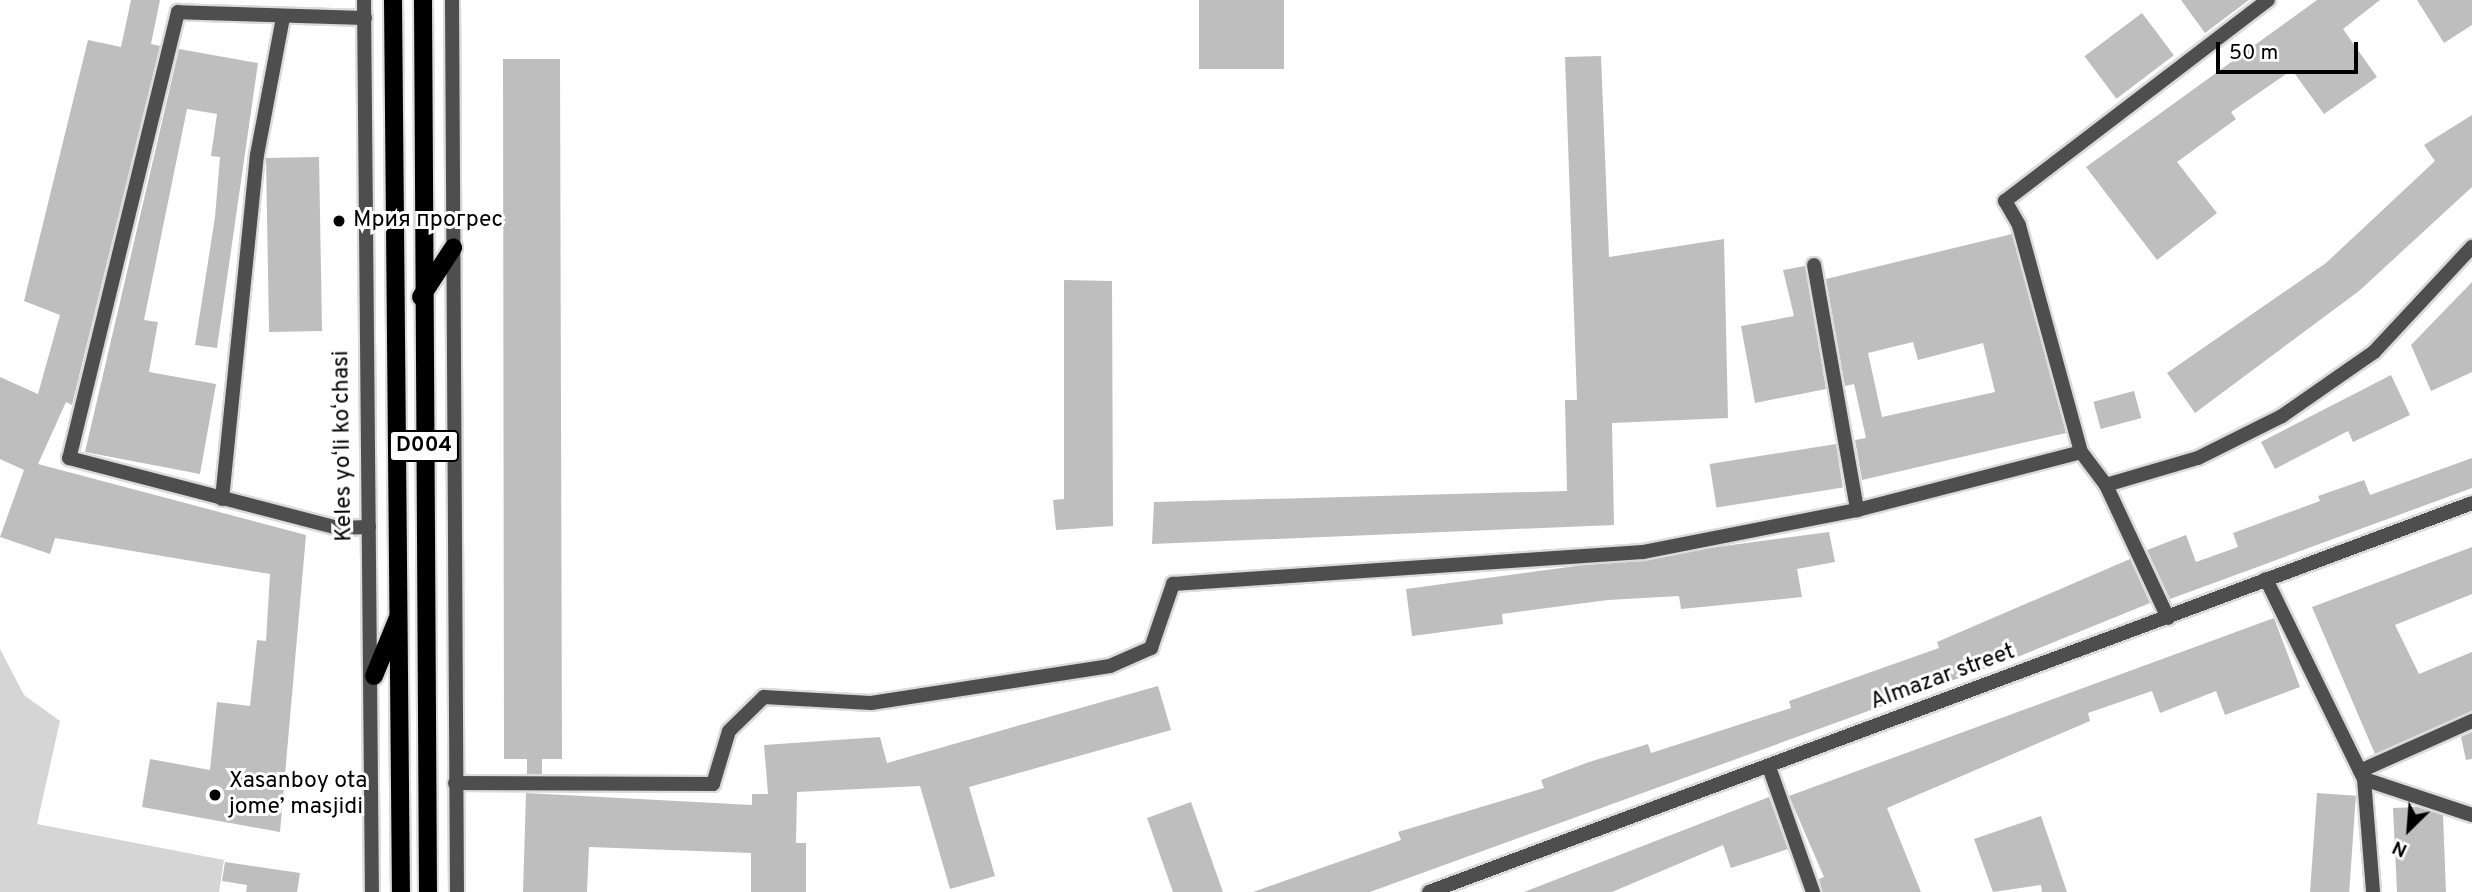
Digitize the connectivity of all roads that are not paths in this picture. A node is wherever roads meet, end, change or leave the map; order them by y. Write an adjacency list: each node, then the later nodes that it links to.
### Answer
1 (364, 0): 7 (street, Keles yoʻli koʻchasi)
2 (393, 0): 19 (main road, D004)
3 (423, 0): 11 (main road, D004)
4 (453, 0): 9 (street)
5 (2268, 0): 12 (street)
6 (283, 17): 7 (street); 14 (street); 14 (street)
7 (365, 18): 17 (street, Keles yoʻli koʻchasi)
8 (2472, 247): 13 (street)
9 (453, 248): 11 (main road); 25 (street)
10 (1814, 265): 16 (street)
11 (421, 297): 30 (main road, D004)
12 (2081, 453): 13 (street); 16 (street)
13 (2106, 485): 20 (street)
14 (222, 499): 17 (street)
15 (2472, 503): 18 (street, Almazar street)
16 (1857, 510): 25 (street)
17 (369, 527): 21 (street, Keles yoʻli koʻchasi)
18 (2266, 579): 20 (street, Almazar street); 24 (street)
19 (401, 611): 21 (main road); 29 (main road, D004)
20 (2168, 618): 23 (street, Almazar street)
21 (374, 676): 28 (street, Keles yoʻli koʻchasi)
22 (2472, 722): 24 (street)
23 (1769, 767): 27 (street, Almazar street); 32 (street)
24 (2362, 775): 26 (street); 33 (street)
25 (456, 783): 31 (street)
26 (2472, 815)
27 (1436, 891)
28 (372, 892)
29 (401, 892)
30 (428, 892)
31 (457, 892)
32 (1813, 892)
33 (2373, 892)

